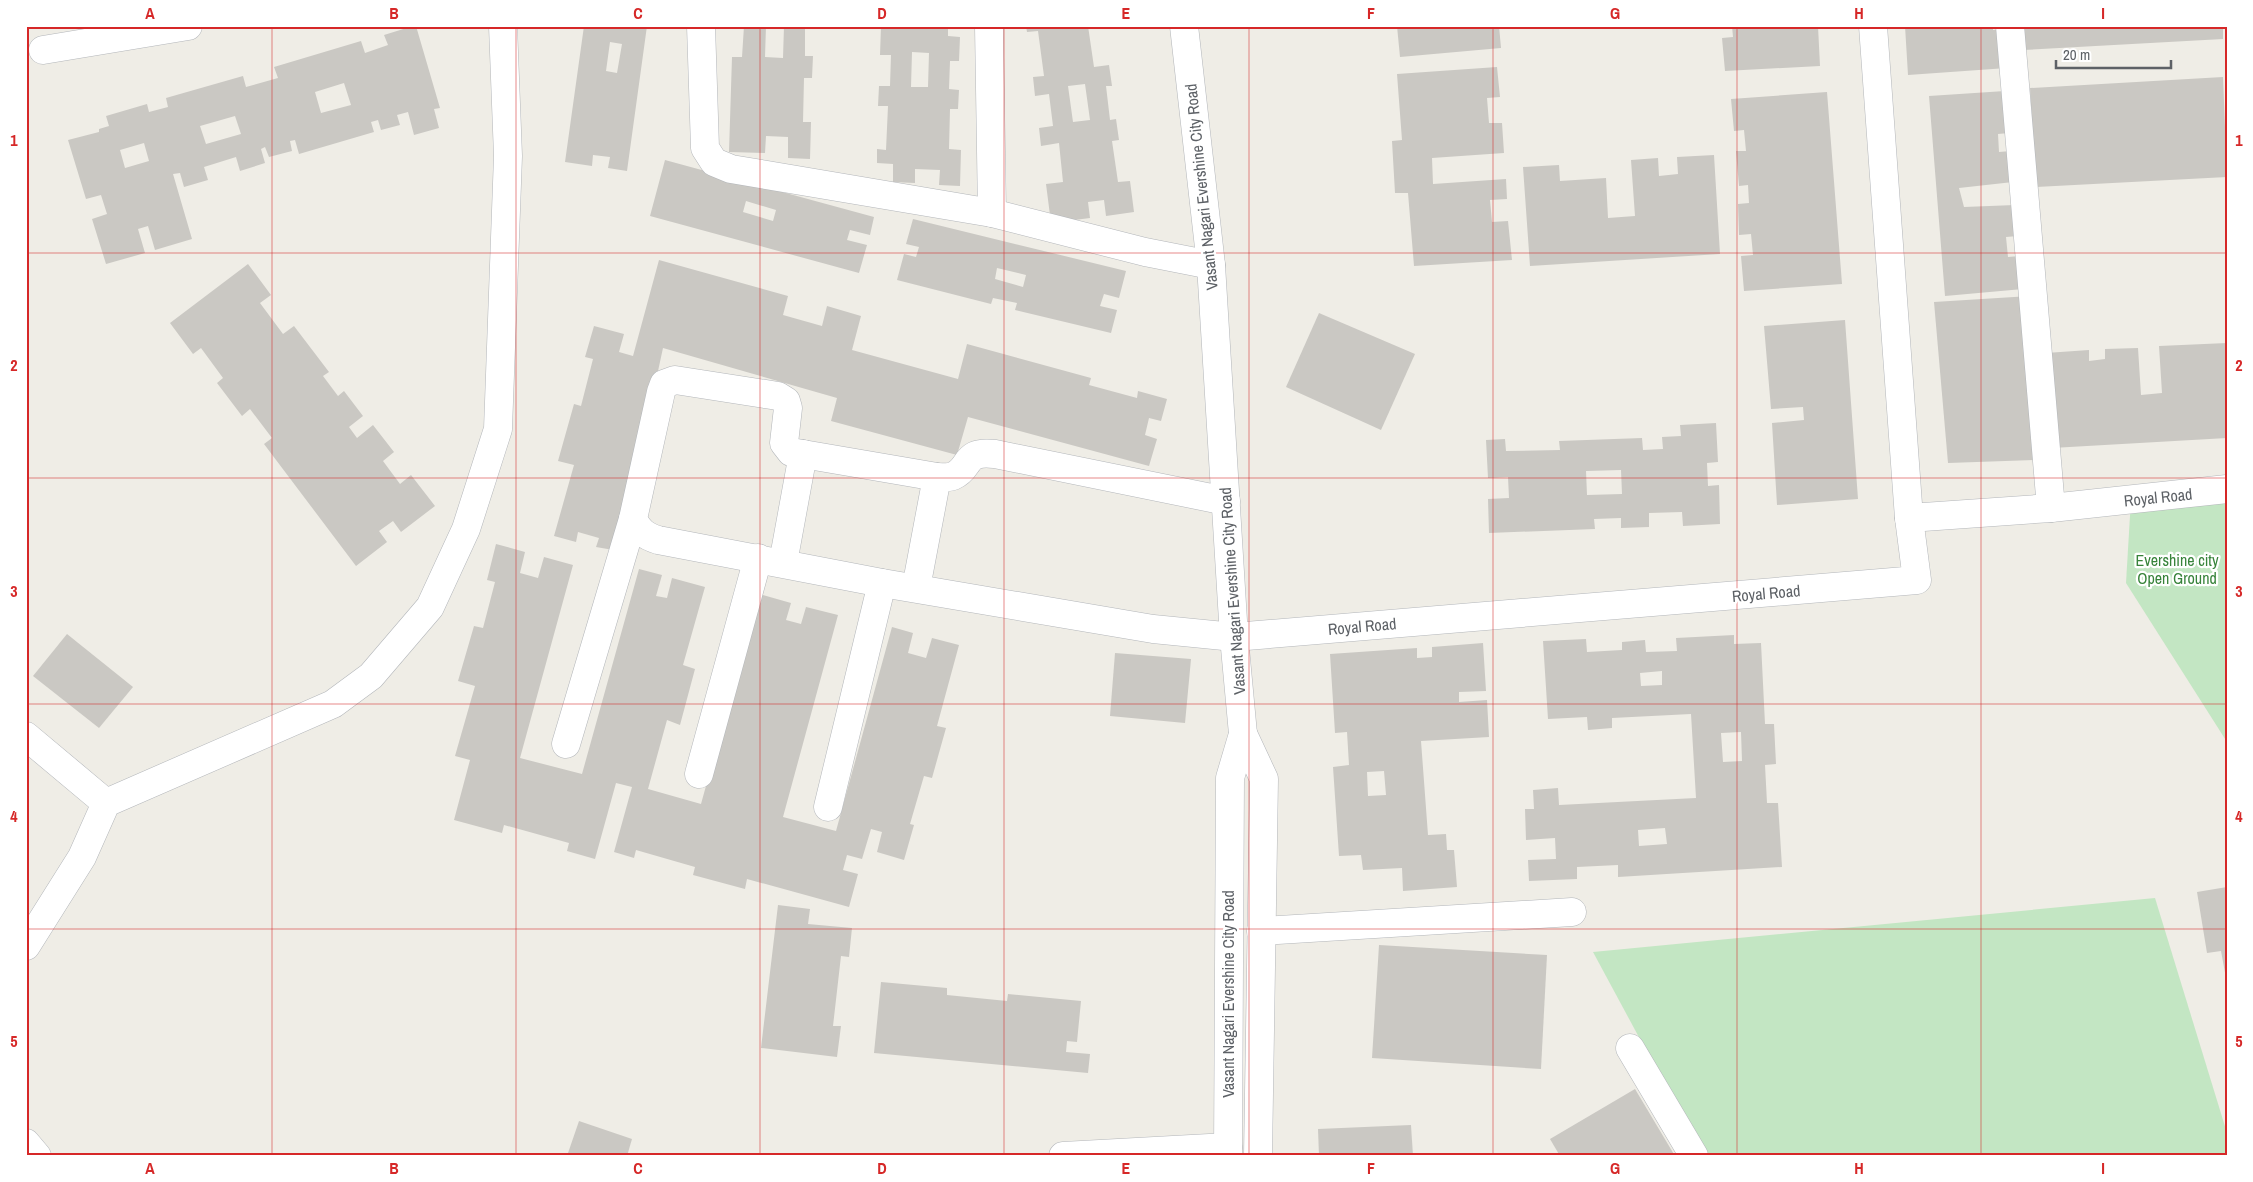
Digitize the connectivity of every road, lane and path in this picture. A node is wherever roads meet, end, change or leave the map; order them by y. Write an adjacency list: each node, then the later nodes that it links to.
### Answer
1 (188, 26): 8 (street)
2 (504, 26): 26 (street)
3 (701, 26): 9 (street)
4 (989, 26): 9 (street)
5 (1184, 26): 10 (street, Vasant Nagari Evershine City Road)
6 (1873, 26): 16 (street)
7 (2010, 26): 15 (street)
8 (43, 50)
9 (992, 213): 10 (street)
10 (1211, 265): 14 (street, Vasant Nagari Evershine City Road)
11 (803, 454): 12 (street); 17 (street); 18 (street)
12 (937, 477): 14 (street); 20 (street)
13 (2227, 489): 15 (street, Royal Road)
14 (1226, 501): 21 (street, Vasant Nagari Evershine City Road)
15 (2051, 508): 16 (street, Royal Road)
16 (1909, 518): 21 (street, Royal Road)
17 (633, 519): 18 (street); 24 (street)
18 (770, 560): 19 (street); 25 (street)
19 (882, 583): 20 (street); 27 (street)
20 (916, 588): 21 (street)
21 (1234, 637): 22 (street, Vasant Nagari Evershine City Road)
22 (1243, 734): 29 (street); 33 (street, Vasant Nagari Evershine City Road)
23 (26, 736): 26 (street)
24 (566, 744)
25 (699, 774)
26 (106, 803): 30 (street)
27 (828, 807)
28 (1572, 912): 29 (street)
29 (1261, 931): 36 (street)
30 (26, 946)
31 (1630, 1048): 37 (street)
32 (26, 1143): 34 (street)
33 (1228, 1152): 35 (street)
34 (37, 1156)
35 (1063, 1156)
36 (1258, 1156)
37 (1694, 1156)

